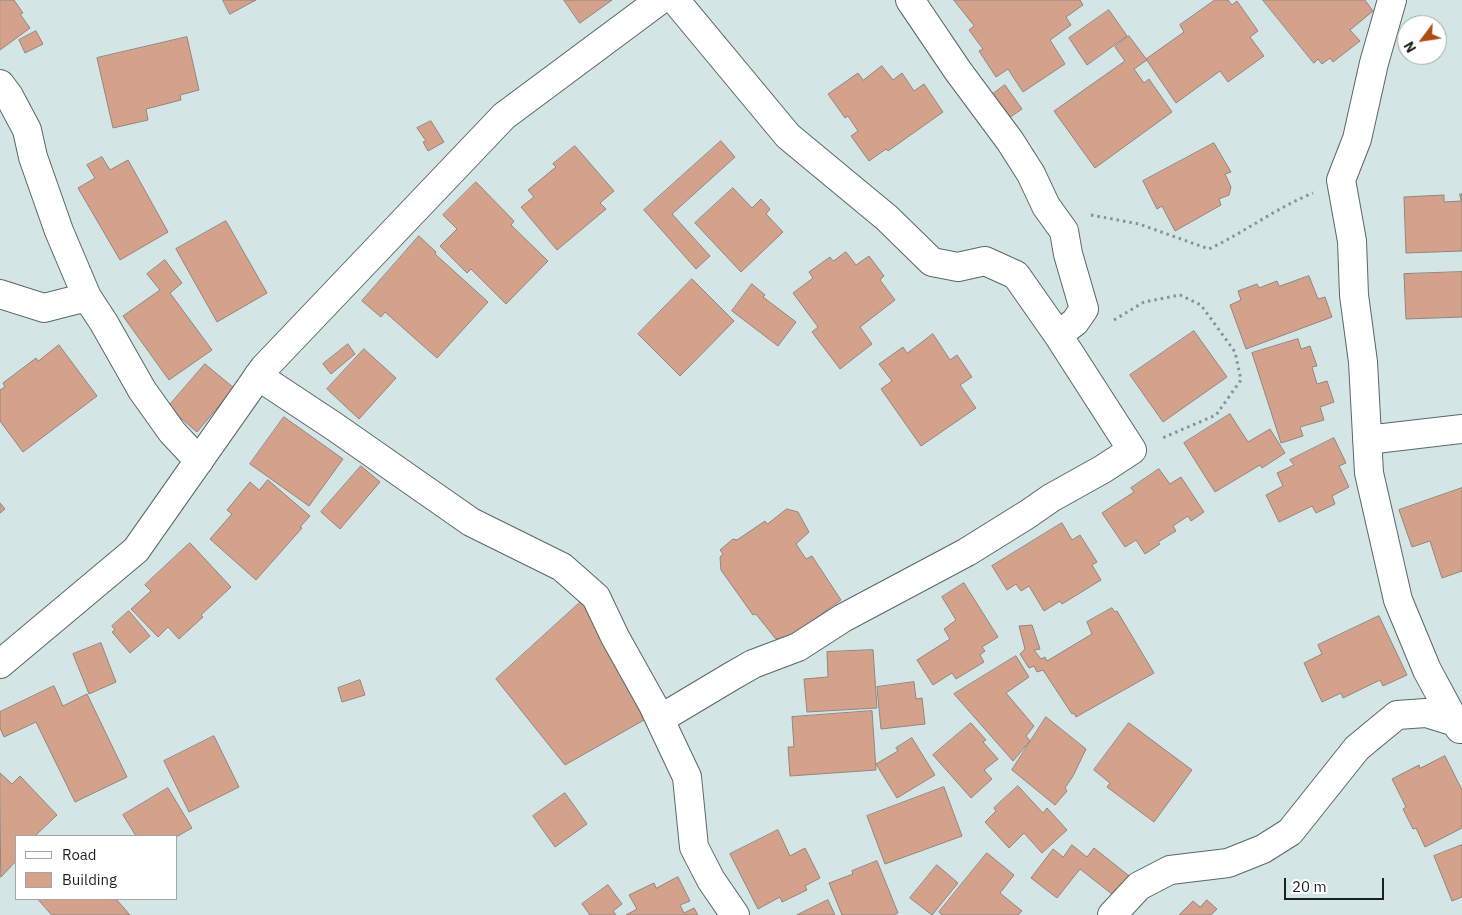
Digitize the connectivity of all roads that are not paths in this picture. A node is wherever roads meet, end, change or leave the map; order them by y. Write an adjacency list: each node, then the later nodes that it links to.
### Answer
1 (660, 0): 9 (street)
2 (675, 0): 8 (street)
3 (910, 0): 8 (street)
4 (1392, 0): 11 (street)
5 (0, 84): 7 (street)
6 (0, 294): 7 (street)
7 (87, 297): 12 (street)
8 (1058, 335): 14 (street)
9 (258, 376): 12 (street); 14 (street)
10 (1462, 429): 11 (street)
11 (1367, 440): 15 (street)
12 (198, 461): 13 (street)
13 (0, 664)
14 (660, 719): 16 (street)
15 (1458, 727): 17 (street)
16 (735, 915)
17 (1112, 915)

